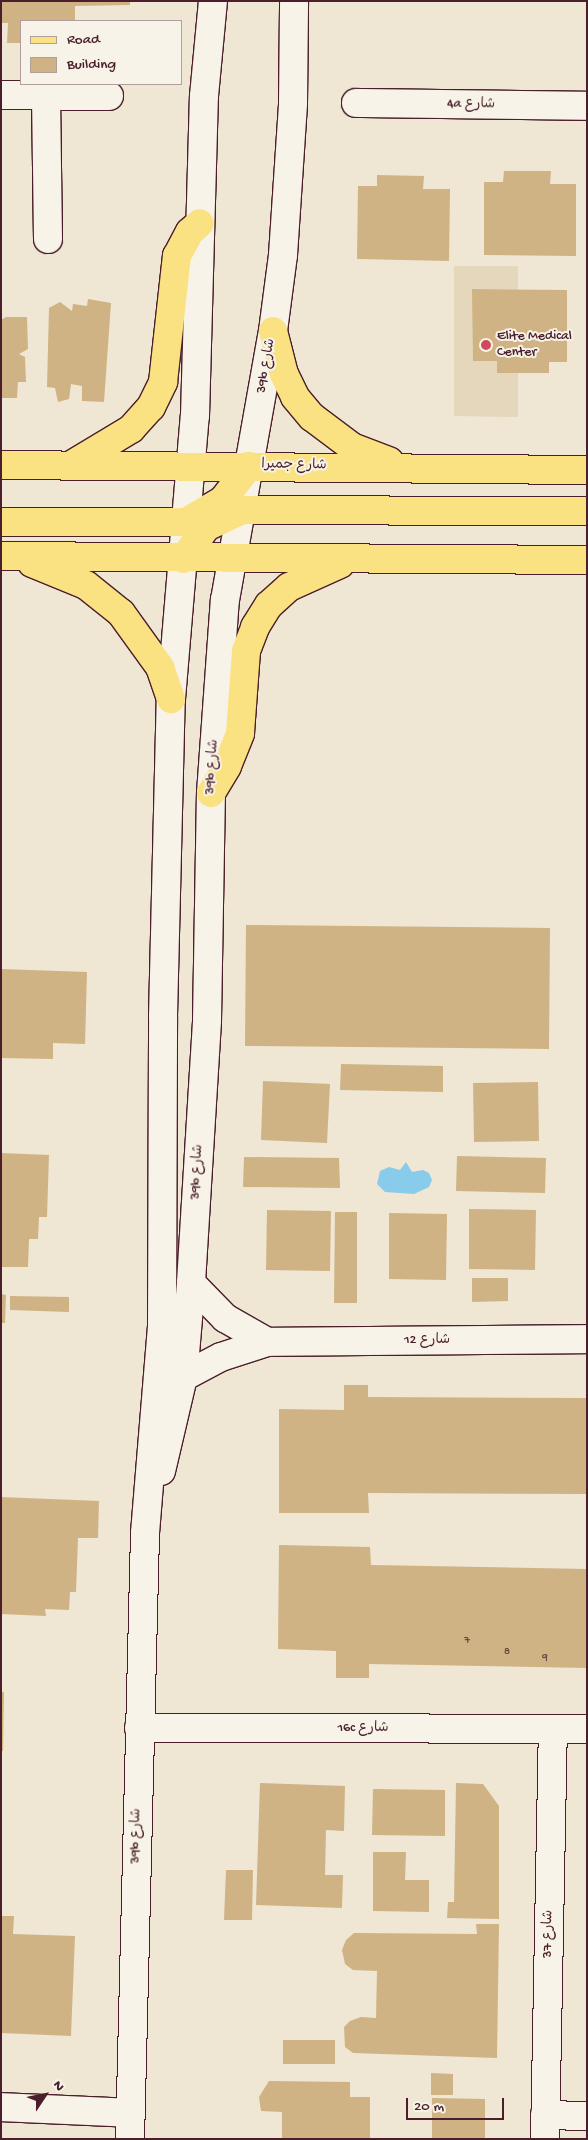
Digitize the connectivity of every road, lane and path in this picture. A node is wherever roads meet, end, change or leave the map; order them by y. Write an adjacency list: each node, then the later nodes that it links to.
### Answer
1 (213, 1): 8 (street, 39b شارع)
2 (294, 1): 10 (street, 39b شارع)
3 (1, 95): 4 (street)
4 (46, 95): 5 (street); 9 (street)
5 (109, 96)
6 (356, 103): 7 (street, 4a شارع)
7 (587, 106)
8 (200, 223): 12 (main road); 13 (street, 39b شارع)
9 (48, 238)
10 (273, 331): 14 (street, 39b شارع); 15 (main road)
11 (1, 465): 12 (main road, شارع جميرا)
12 (71, 465): 13 (main road, شارع جميرا)
13 (191, 465): 14 (main road, شارع جميرا); 20 (street, 39b شارع)
14 (250, 466): 15 (main road, شارع جميرا); 17 (street, 39b شارع); 20 (main road)
15 (410, 468): 16 (main road, شارع جميرا)
16 (587, 470)
17 (242, 510): 18 (main road); 22 (main road); 23 (street, 39b شارع)
18 (587, 511)
19 (1, 522): 20 (main road)
20 (186, 522): 22 (street, 39b شارع)
21 (1, 556): 22 (main road); 26 (main road)
22 (183, 559): 23 (main road); 26 (street, 39b شارع)
23 (233, 559): 24 (main road); 27 (street, 39b شارع)
24 (354, 560): 25 (main road); 27 (main road)
25 (587, 560)
26 (171, 699): 32 (street, 39b شارع)
27 (211, 793): 28 (street, 39b شارع)
28 (191, 1283): 30 (street); 31 (street, 39b شارع)
29 (587, 1339): 30 (street, شارع 12)
30 (267, 1342): 31 (street, شارع 12)
31 (182, 1377): 32 (street, 39b شارع)
32 (145, 1533): 33 (street, 39b شارع)
33 (139, 1728): 34 (street, 16c شارع); 38 (street, 39b شارع)
34 (553, 1729): 35 (street, 16c شارع); 39 (street, شارع 37)
35 (587, 1730)
36 (1, 2107): 38 (street)
37 (587, 2116): 39 (street)
38 (130, 2126)
39 (545, 2127)

